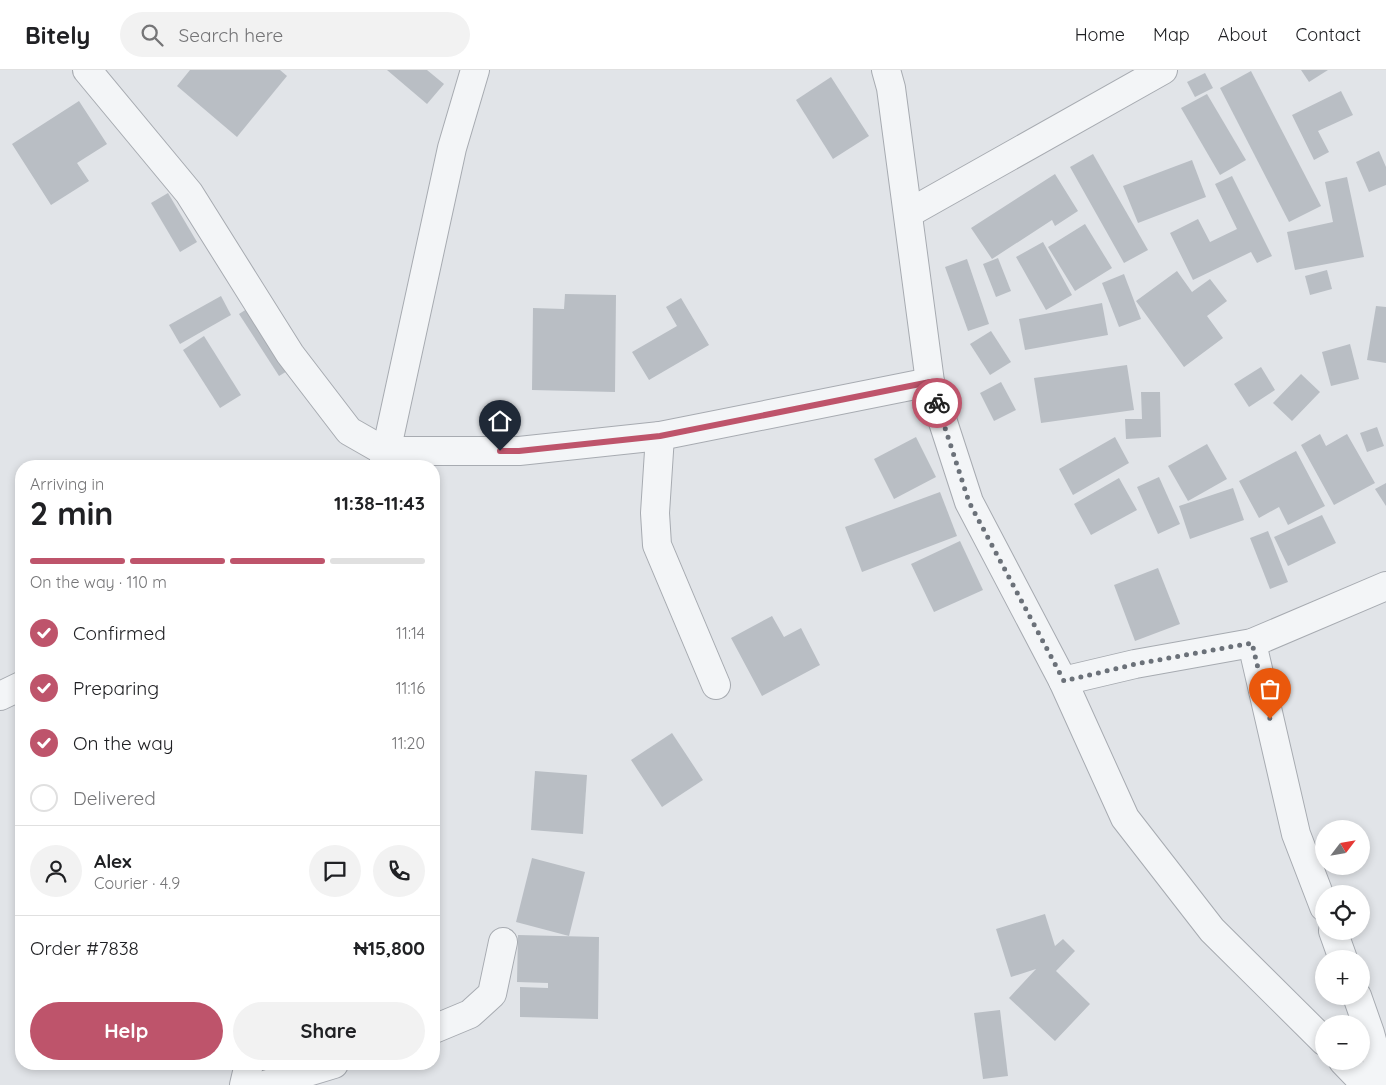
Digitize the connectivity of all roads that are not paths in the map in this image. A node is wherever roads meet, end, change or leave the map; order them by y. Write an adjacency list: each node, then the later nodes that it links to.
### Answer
1 (87, 70): 8 (street)
2 (475, 70): 8 (street)
3 (886, 70): 5 (street)
4 (1163, 70): 5 (street)
5 (909, 213): 6 (street)
6 (930, 382): 7 (street); 11 (street)
7 (660, 436): 8 (street); 12 (street)
8 (384, 459)
9 (1386, 586): 10 (street)
10 (1252, 643): 11 (street); 15 (street)
11 (1064, 681): 20 (street)
12 (716, 685)
13 (15, 689): 14 (street)
14 (0, 696)
15 (1316, 885)
16 (503, 942): 18 (street)
17 (1363, 1005): 19 (street)
18 (440, 1026)
19 (1378, 1030): 27 (street)
20 (1315, 1033)
21 (248, 1070): 24 (street)
22 (314, 1070): 25 (street)
23 (1352, 1070): 26 (street)
24 (244, 1085)
25 (265, 1085)
26 (1366, 1085)
27 (1384, 1085)

